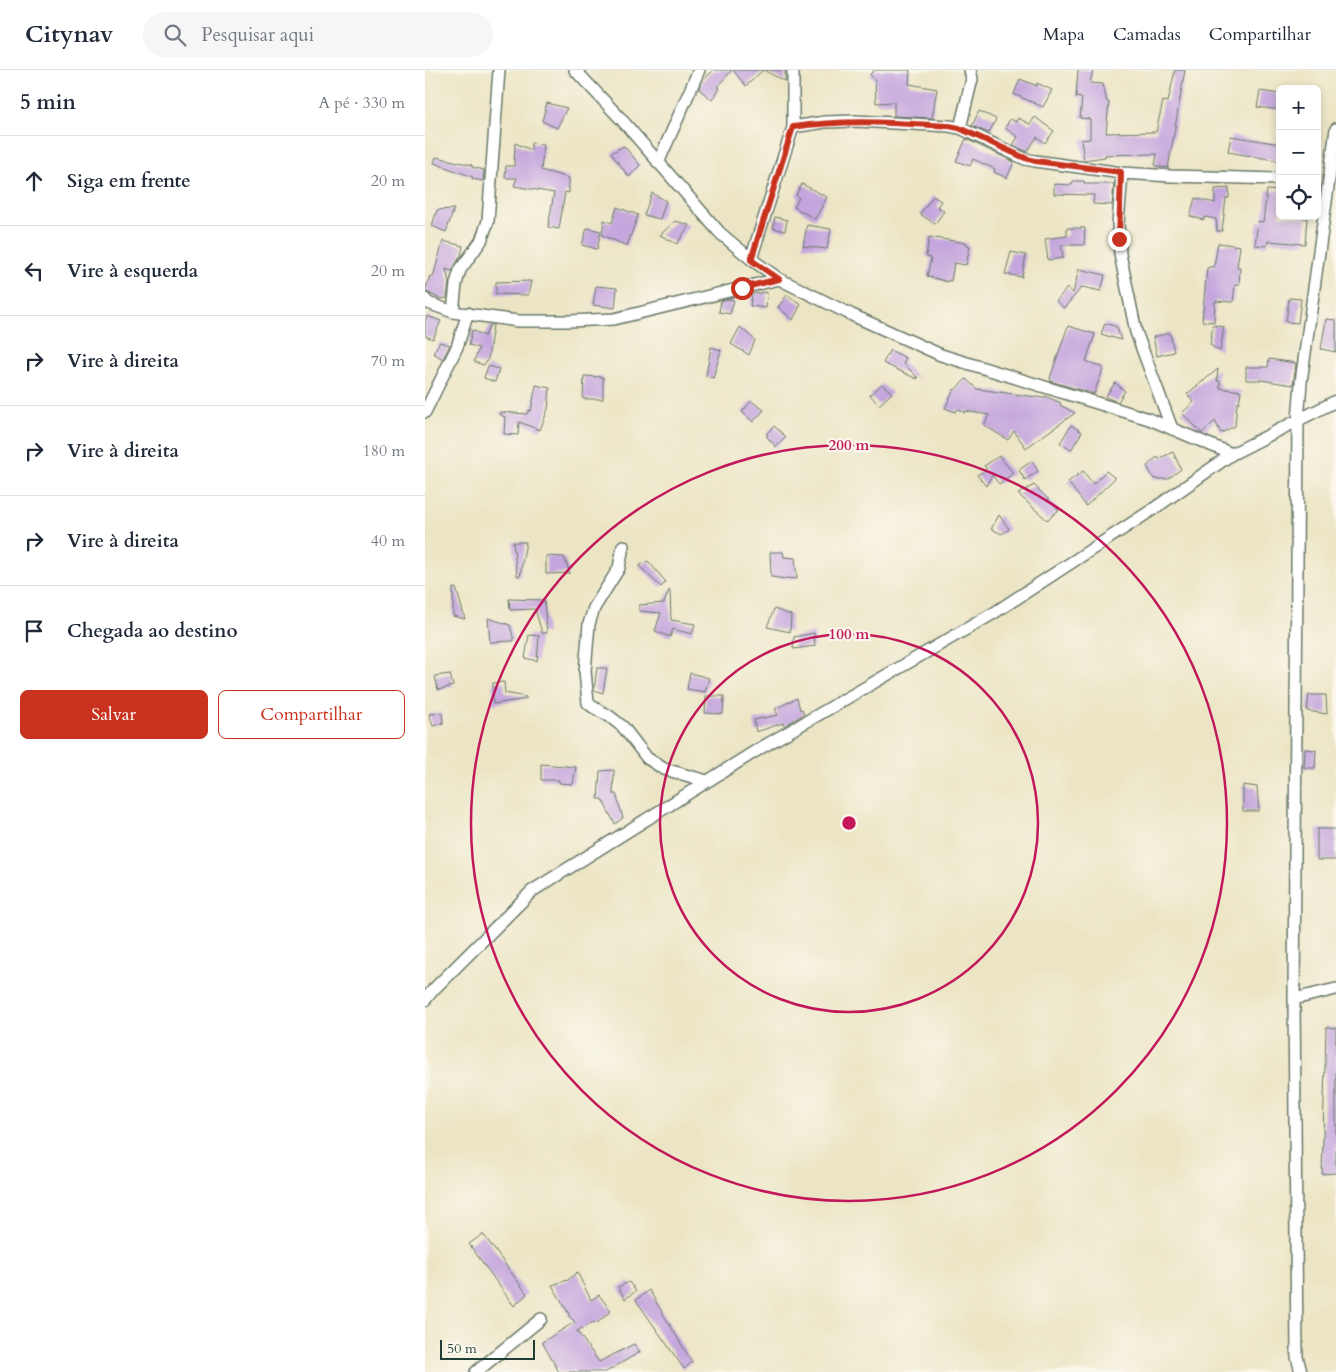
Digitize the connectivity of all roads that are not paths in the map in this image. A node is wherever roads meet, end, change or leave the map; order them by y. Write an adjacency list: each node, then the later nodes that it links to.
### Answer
1 (499, 70): 16 (street)
2 (575, 70): 9 (street)
3 (699, 70): 9 (street)
4 (793, 70): 6 (street)
5 (969, 70): 7 (street)
6 (793, 127): 7 (street); 13 (street)
7 (959, 128): 10 (street)
8 (1336, 129): 12 (street)
9 (658, 163): 13 (street)
10 (1121, 172): 11 (street); 21 (street)
11 (1276, 179)
12 (1327, 181): 20 (street)
13 (751, 260): 14 (street)
14 (779, 279): 17 (street); 21 (street)
15 (425, 300): 16 (street)
16 (453, 312): 17 (street)
17 (468, 313): 19 (street)
18 (1336, 401): 20 (street)
19 (425, 412)
20 (1298, 421): 22 (street); 26 (street)
21 (1172, 429): 22 (street)
22 (1232, 454): 24 (street)
23 (623, 546): 24 (street)
24 (707, 781): 27 (street)
25 (1336, 989): 26 (street)
26 (1294, 999): 30 (street)
27 (425, 1000)
28 (541, 1319): 29 (street)
29 (476, 1372)
30 (1301, 1372)

